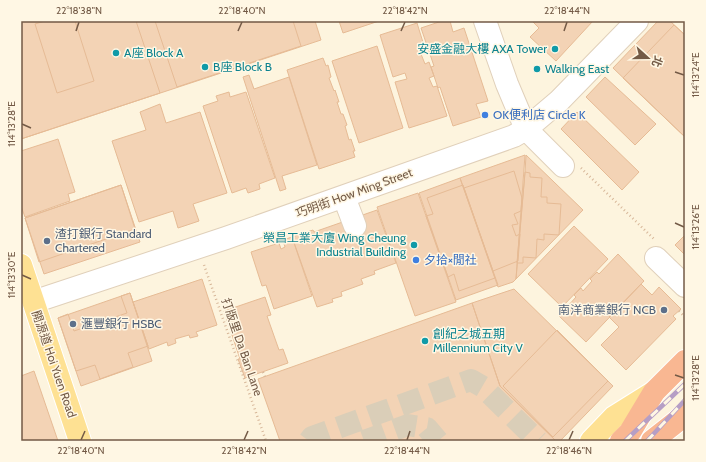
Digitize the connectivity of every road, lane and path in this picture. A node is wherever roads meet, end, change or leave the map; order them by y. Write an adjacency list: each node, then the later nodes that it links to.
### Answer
1 (485, 21): 3 (street)
2 (637, 21): 3 (street, 巧明街 How Ming Street)
3 (526, 129): 4 (street); 5 (street, 巧明街 How Ming Street)
4 (570, 165): 7 (path)
5 (344, 197): 6 (street); 11 (street, 巧明街 How Ming Street)
6 (354, 226)
7 (656, 250): 10 (street)
8 (202, 259): 20 (path, 打版里 Da Ban Lane)
9 (21, 265): 11 (main road, 開源道 Hoi Yuen Road)
10 (685, 286)
11 (33, 302): 19 (main road, 開源道 Hoi Yuen Road)
12 (679, 311): 13 (path)
13 (685, 317)
14 (685, 361): 17 (highway)
15 (263, 372): 16 (path)
16 (265, 377)
17 (654, 392): 21 (main road); 22 (highway)
18 (685, 416): 23 (highway); 24 (main road)
19 (80, 441)
20 (266, 441)
21 (591, 441)
22 (621, 441)
23 (652, 441)
24 (668, 441)

